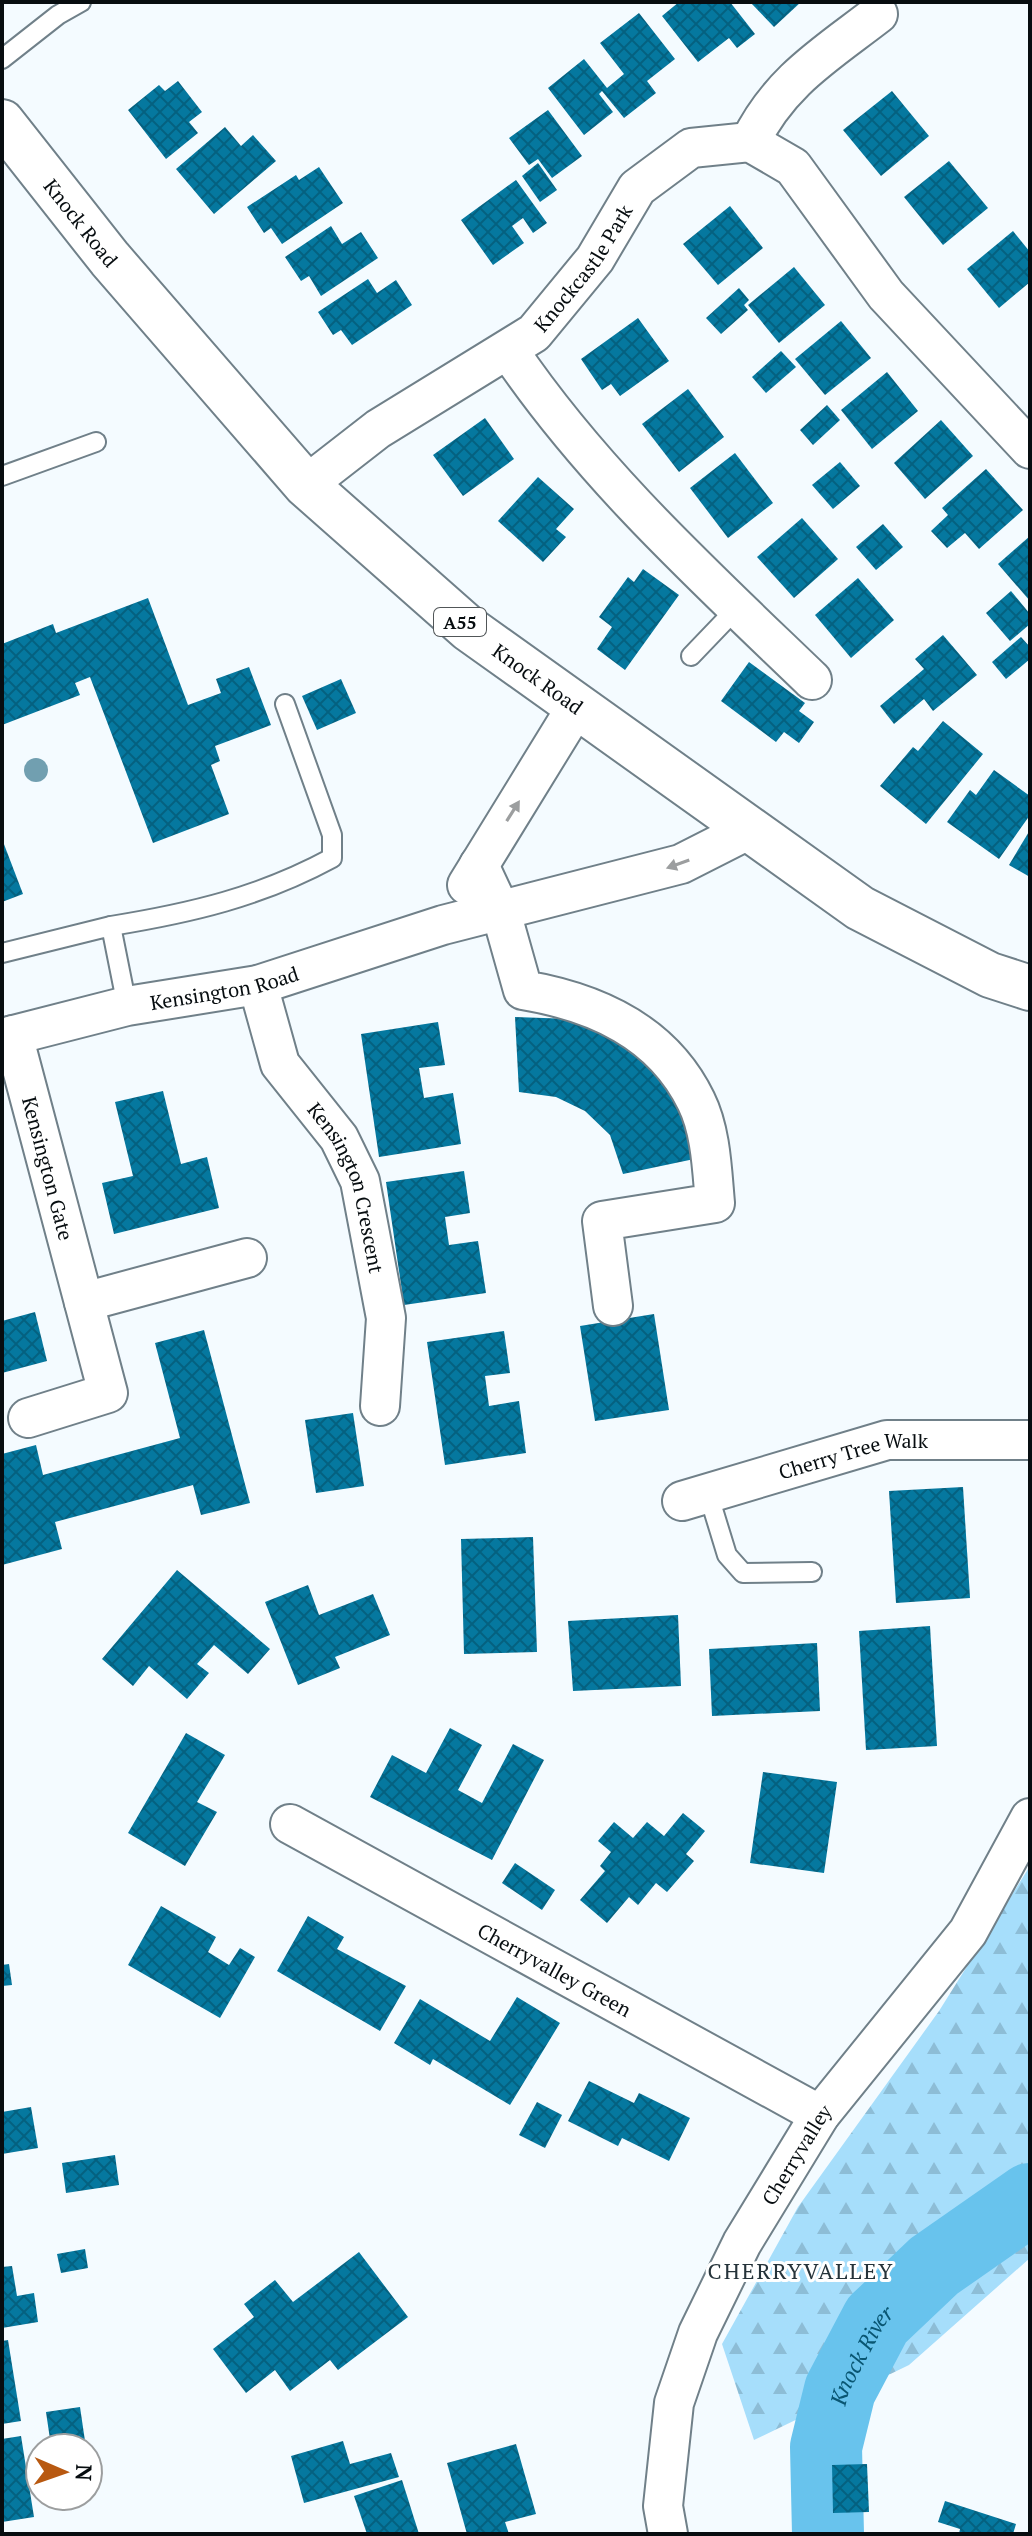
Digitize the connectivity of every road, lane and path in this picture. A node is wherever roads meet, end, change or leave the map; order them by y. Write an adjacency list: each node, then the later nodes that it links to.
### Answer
1 (81, 2): 3 (lane)
2 (878, 14): 5 (street)
3 (2, 59)
4 (2, 122): 10 (highway, Knock Road / A55)
5 (750, 142): 6 (street, Knockcastle Park); 8 (street)
6 (509, 351): 10 (street, Knockcastle Park); 11 (street)
7 (96, 442): 9 (lane)
8 (1030, 449)
9 (2, 476)
10 (306, 485): 15 (highway, Knock Road / A55)
11 (737, 608): 12 (lane); 13 (street)
12 (691, 656)
13 (812, 680)
14 (285, 704): 20 (lane)
15 (577, 706): 16 (highway, Knock Road / A55); 17 (street, one-way to 15)
16 (748, 830): 18 (street, Kensington Road, one-way to 18); 23 (highway, Knock Road / A55)
17 (479, 865): 18 (street); 19 (street)
18 (501, 912): 19 (street, Kensington Road); 28 (street)
19 (443, 925): 22 (street, Kensington Road)
20 (111, 926): 21 (lane); 24 (lane)
21 (2, 953)
22 (258, 985): 24 (street, Kensington Road); 29 (street, Kensington Crescent)
23 (1030, 988)
24 (127, 1006): 25 (street, Kensington Road)
25 (7, 1037): 27 (street, Kensington Gate)
26 (247, 1258): 27 (street)
27 (84, 1302): 30 (street, Kensington Gate)
28 (613, 1306)
29 (380, 1406)
30 (28, 1418)
31 (1030, 1440): 32 (street, Cherry Tree Walk)
32 (695, 1497): 33 (lane)
33 (812, 1572)
34 (1030, 1818): 36 (street, Cherryvalley)
35 (290, 1824): 36 (street, Cherryvalley Green)
36 (820, 2115): 37 (street, Cherryvalley)
37 (668, 2534)

